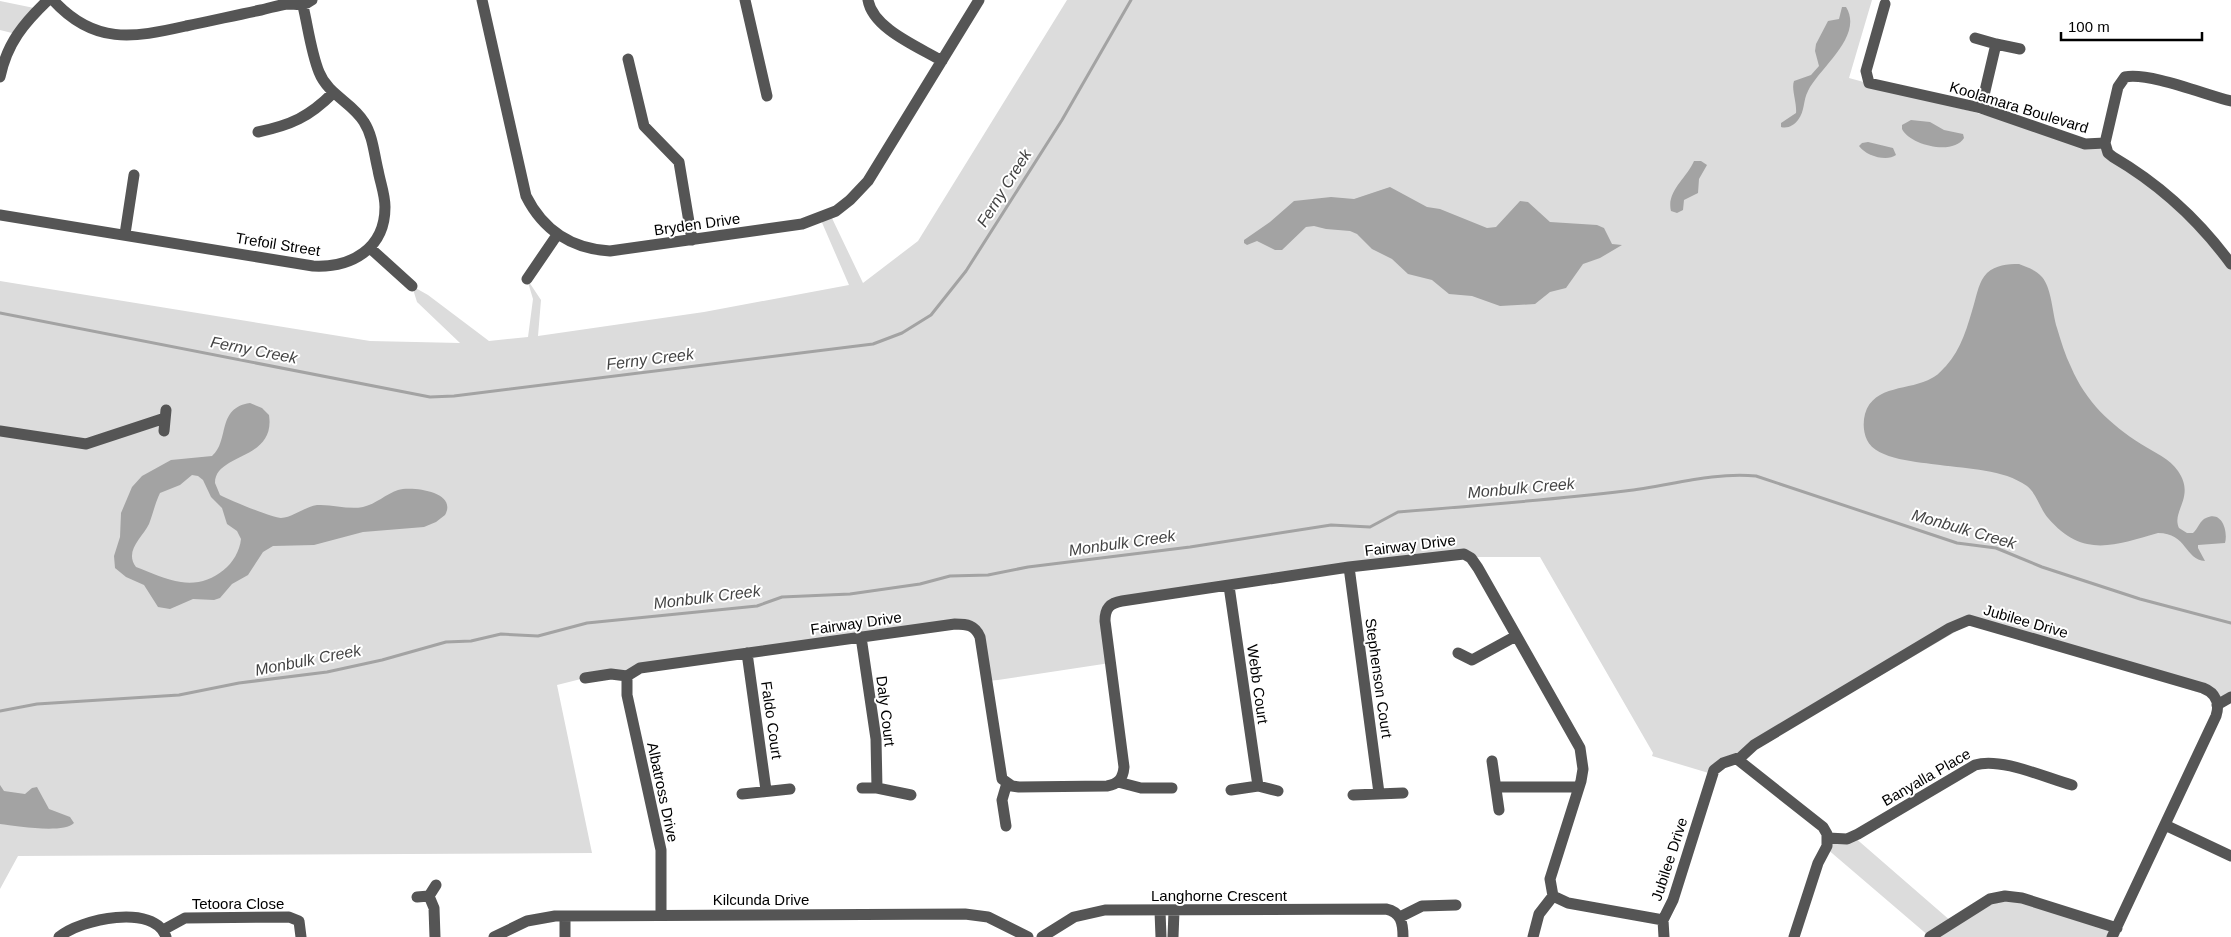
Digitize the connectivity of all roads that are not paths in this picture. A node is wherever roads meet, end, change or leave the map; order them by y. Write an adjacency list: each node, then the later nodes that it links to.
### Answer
1 (48, 0): 14 (street)
2 (53, 0): 7 (street)
3 (482, 0): 24 (street, Bryden Drive)
4 (745, 0): 16 (street)
5 (868, 0): 13 (street)
6 (979, 0): 13 (street, Bryden Drive)
7 (308, 3): 15 (street)
8 (1885, 4): 18 (street, Koolamara Boulevard)
9 (1975, 38): 10 (street)
10 (1996, 44): 11 (street); 18 (street)
11 (2020, 49)
12 (628, 59): 25 (street)
13 (942, 62): 25 (street, Bryden Drive)
14 (0, 76)
15 (333, 93): 19 (street); 26 (street)
16 (768, 96)
17 (2231, 100): 20 (street)
18 (1981, 108): 20 (street, Koolamara Boulevard)
19 (258, 132)
20 (2105, 143): 27 (street, Koolamara Boulevard)
21 (134, 175): 23 (street)
22 (0, 215): 23 (street, Trefoil Street)
23 (125, 234): 26 (street, Trefoil Street)
24 (557, 235): 25 (street, Bryden Drive); 28 (street)
25 (692, 240)
26 (370, 248): 29 (street)
27 (2231, 264)
28 (527, 279)
29 (412, 286)
30 (0, 431): 31 (street)
31 (164, 431)
32 (1349, 567): 33 (street, Fairway Drive); 34 (street, Fairway Drive); 57 (street, Stephenson Court)
33 (1230, 586): 44 (street, Fairway Drive); 47 (street, Webb Court)
34 (1516, 636): 37 (street); 49 (street, Fairway Drive)
35 (862, 638): 36 (street, Fairway Drive); 45 (street, Fairway Drive); 51 (street, Daly Court)
36 (747, 653): 38 (street, Fairway Drive); 54 (street, Faldo Court)
37 (1458, 653)
38 (627, 676): 39 (street, Fairway Drive); 72 (street, Albatross Drive)
39 (585, 678)
40 (2231, 697): 41 (street)
41 (2218, 705): 42 (street, Jubilee Drive); 63 (street)
42 (1737, 759): 65 (street); 75 (street, Jubilee Drive)
43 (1492, 761): 48 (street)
44 (1118, 782): 45 (street); 52 (street)
45 (1006, 783): 64 (street, Fairway Drive)
46 (2072, 785): 65 (street, Banyalla Place)
47 (1258, 786): 55 (street); 56 (street)
48 (1496, 787): 49 (street); 62 (street)
49 (1579, 787): 68 (street, Fairway Drive)
50 (862, 788): 51 (street)
51 (877, 788): 60 (street)
52 (1172, 788)
53 (790, 789): 54 (street)
54 (766, 790): 59 (street)
55 (1231, 790)
56 (1278, 791)
57 (1380, 793): 58 (street); 61 (street)
58 (1403, 793)
59 (742, 794)
60 (911, 795)
61 (1353, 795)
62 (1499, 810)
63 (2165, 825): 66 (street); 76 (street)
64 (1006, 826)
65 (1828, 838): 90 (street)
66 (2231, 856)
67 (436, 885): 80 (street)
68 (1553, 896): 75 (street); 88 (street)
69 (1456, 905): 74 (street)
70 (1160, 911): 71 (street, Langhorne Crescent); 84 (street, Langhorne Crescent); 85 (street)
71 (1174, 911): 74 (street, Langhorne Crescent); 86 (street)
72 (661, 915): 73 (street, Kilcunda Drive); 83 (street, Kilcunda Drive)
73 (565, 916): 81 (street, Kilcunda Drive); 82 (street)
74 (1400, 917): 87 (street)
75 (1663, 920): 89 (street, Jubilee Drive)
76 (2115, 932): 91 (street)
77 (165, 933): 78 (street); 79 (street, Tetoora Close)
78 (58, 937)
79 (301, 937)
80 (435, 937)
81 (494, 937)
82 (565, 937)
83 (1028, 937)
84 (1042, 937)
85 (1161, 937)
86 (1173, 937)
87 (1403, 937)
88 (1533, 937)
89 (1664, 937)
90 (1794, 937)
91 (1930, 937)

